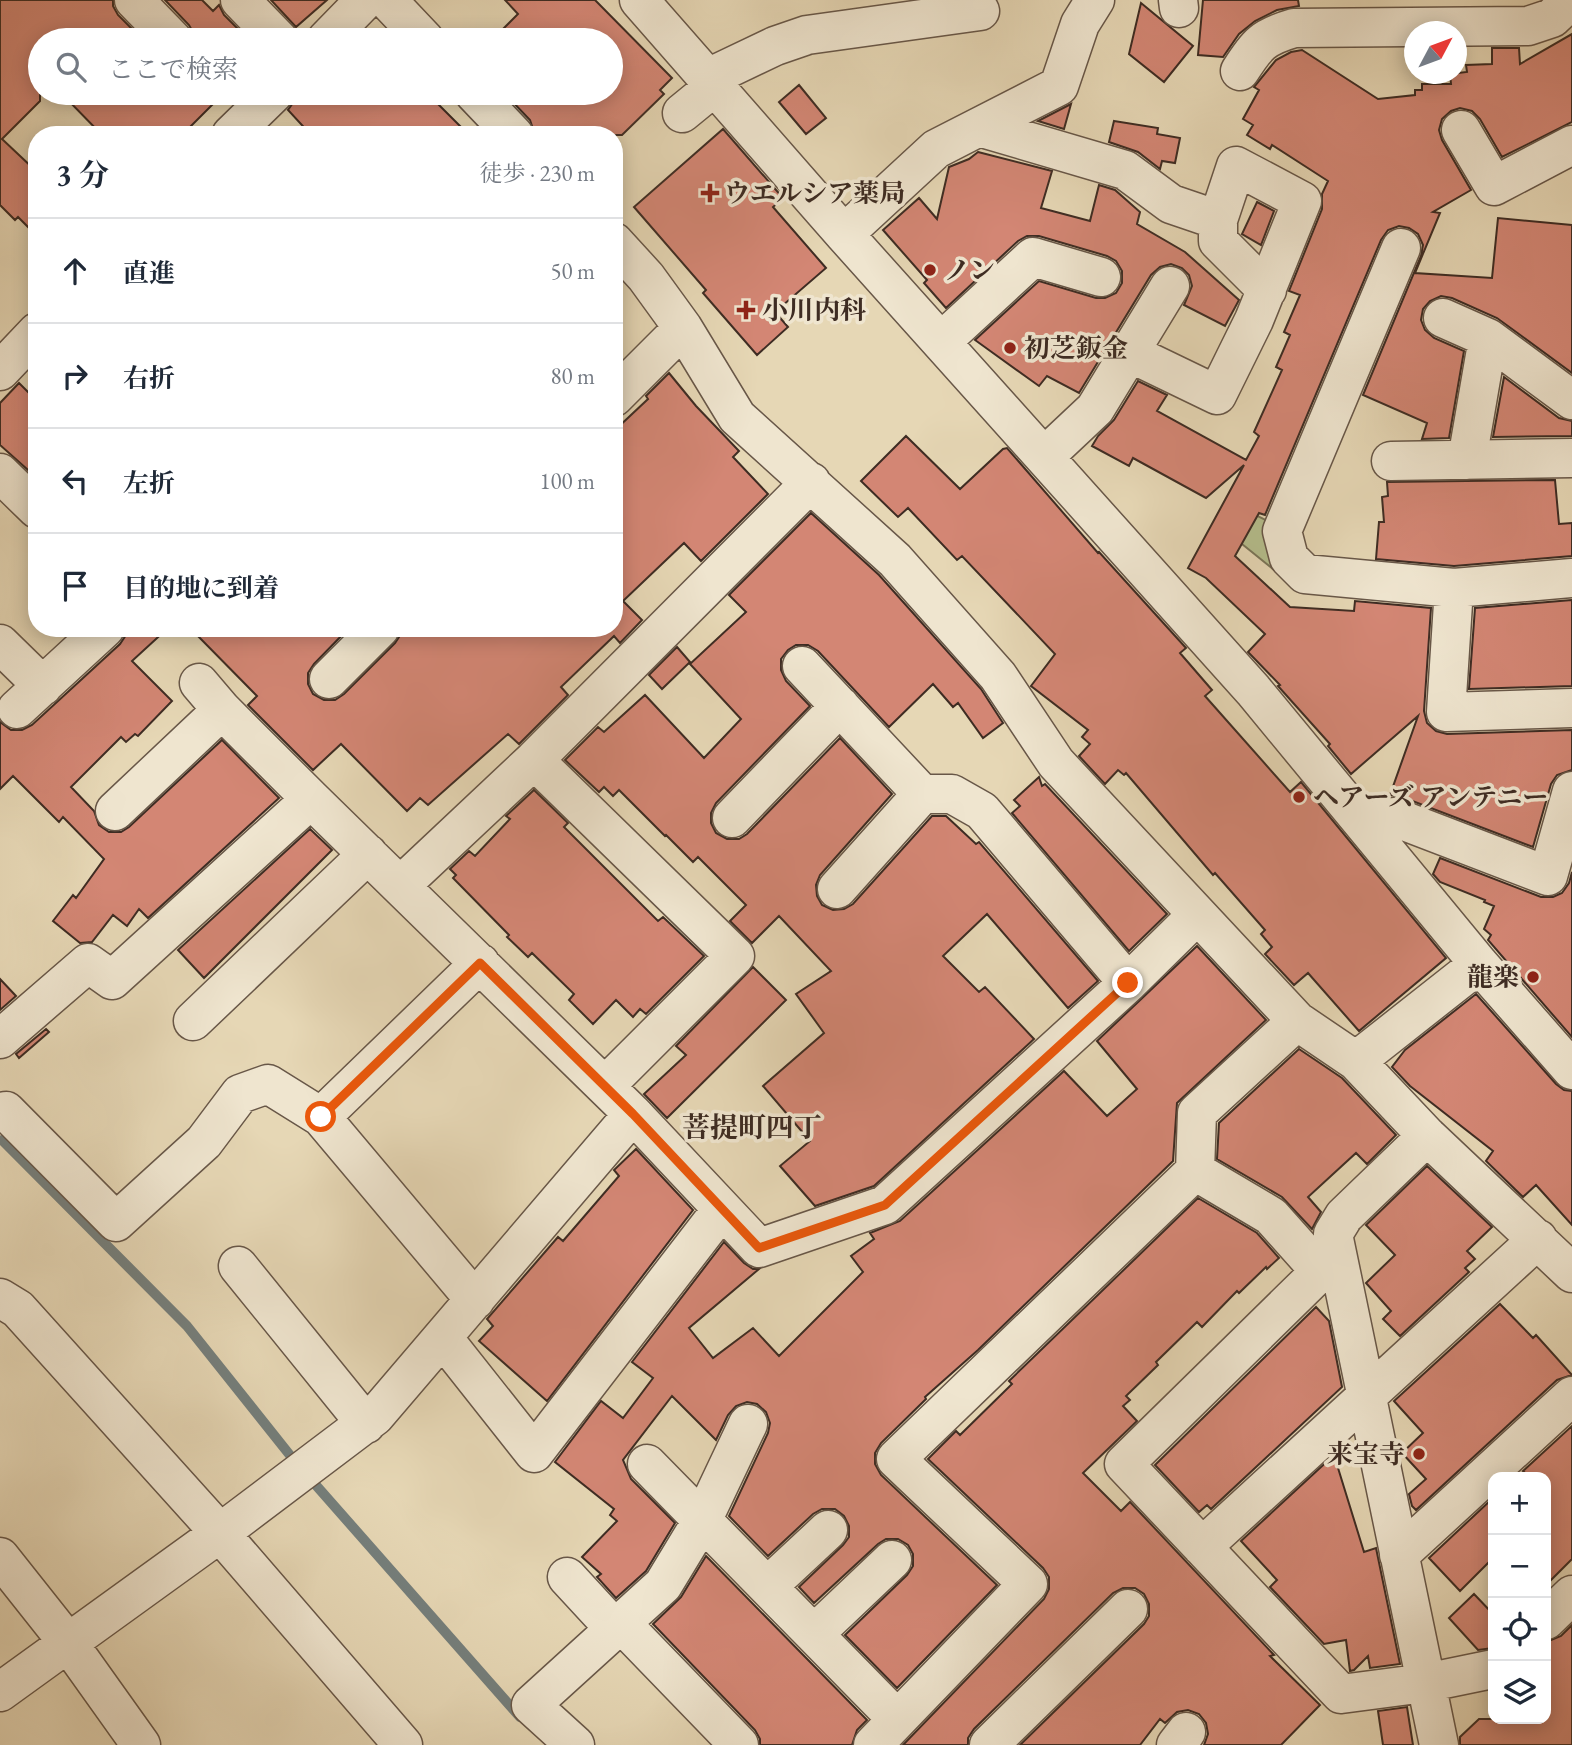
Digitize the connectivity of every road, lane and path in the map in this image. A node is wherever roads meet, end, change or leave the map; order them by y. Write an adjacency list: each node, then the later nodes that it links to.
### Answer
1 (134, 0): 10 (street)
2 (240, 0): 11 (street)
3 (365, 0): 12 (street)
4 (387, 0): 13 (street)
5 (639, 0): 15 (street)
6 (1095, 0): 19 (street)
7 (1572, 0): 9 (street)
8 (980, 11): 15 (street)
9 (1529, 13): 14 (street)
10 (161, 28)
11 (267, 28)
12 (338, 28)
13 (414, 28)
14 (1240, 71)
15 (711, 82): 17 (street); 23 (street)
16 (485, 105): 18 (street)
17 (682, 113)
18 (505, 126)
19 (979, 127): 22 (street); 23 (street)
20 (1461, 130): 21 (street)
21 (1572, 145)
22 (1218, 220): 28 (street); 28 (street)
23 (844, 234): 33 (street)
24 (1402, 248): 46 (street)
25 (623, 252): 30 (street)
26 (1101, 277): 33 (street)
27 (1170, 286): 34 (street)
28 (1267, 290): 34 (street)
29 (1443, 318): 31 (street)
30 (683, 328): 36 (street); 43 (street)
31 (1488, 338): 37 (street); 40 (street)
32 (28, 341): 35 (street)
33 (942, 341): 38 (street)
34 (1130, 353): 38 (street)
35 (0, 371)
36 (623, 388)
37 (1572, 400)
38 (1045, 456): 60 (street)
39 (1572, 458): 40 (street)
40 (1468, 460): 41 (street)
41 (1391, 461)
42 (0, 473): 44 (street)
43 (811, 482): 54 (street); 64 (street)
44 (28, 500)
45 (1572, 578): 46 (street)
46 (1454, 588): 53 (street)
47 (95, 637): 49 (street)
48 (368, 637): 51 (street)
49 (0, 644)
50 (802, 666): 52 (street)
51 (329, 679)
52 (840, 706): 56 (street); 59 (street)
53 (1572, 708)
54 (534, 760): 62 (street); 73 (street)
55 (1572, 791): 60 (street)
56 (922, 794): 63 (street); 67 (street)
57 (311, 799): 58 (street); 61 (street); 70 (street)
58 (115, 811)
59 (732, 818)
60 (1362, 822): 66 (street)
61 (368, 854): 62 (street); 68 (street)
62 (400, 886): 65 (street)
63 (838, 890)
64 (1197, 915): 67 (street); 69 (street)
65 (480, 963): 73 (street); 76 (street)
66 (1479, 964): 71 (street); 72 (street)
67 (1128, 983): 79 (street)
68 (192, 1021)
69 (1297, 1021): 71 (street); 78 (street)
70 (0, 1039)
71 (1356, 1061): 77 (street)
72 (1572, 1070)
73 (605, 1086): 75 (street)
74 (0, 1112): 76 (street)
75 (633, 1114): 79 (street); 85 (street)
76 (321, 1117): 85 (street)
77 (1427, 1136): 80 (street); 81 (street)
78 (1195, 1171): 81 (street); 110 (street)
79 (722, 1209): 86 (street)
80 (1538, 1239): 83 (street); 87 (street)
81 (1329, 1263): 87 (street); 95 (street)
82 (238, 1266): 89 (street)
83 (1572, 1273)
84 (0, 1298): 94 (street)
85 (475, 1300): 86 (street)
86 (443, 1338): 89 (street)
87 (1366, 1395): 95 (street); 96 (street)
88 (1572, 1396): 96 (street)
89 (366, 1424): 94 (street)
90 (748, 1424): 92 (street)
91 (648, 1464): 92 (street)
92 (703, 1519): 100 (street); 104 (street)
93 (828, 1530): 100 (street)
94 (220, 1533): 106 (street); 112 (street)
95 (1202, 1547): 108 (street)
96 (1399, 1555): 108 (street)
97 (0, 1557): 106 (street)
98 (892, 1560): 105 (street)
99 (567, 1577): 104 (street)
100 (768, 1586): 105 (street)
101 (1572, 1595): 103 (street)
102 (1128, 1609): 115 (street)
103 (1551, 1615)
104 (618, 1626): 113 (street); 114 (street)
105 (814, 1634): 110 (street)
106 (69, 1643): 109 (street); 111 (street)
107 (1488, 1670): 108 (street)
108 (1425, 1683): 116 (street)
109 (0, 1692)
110 (885, 1732)
111 (141, 1745)
112 (403, 1745)
113 (575, 1745)
114 (739, 1745)
115 (989, 1745)
116 (1439, 1745)

